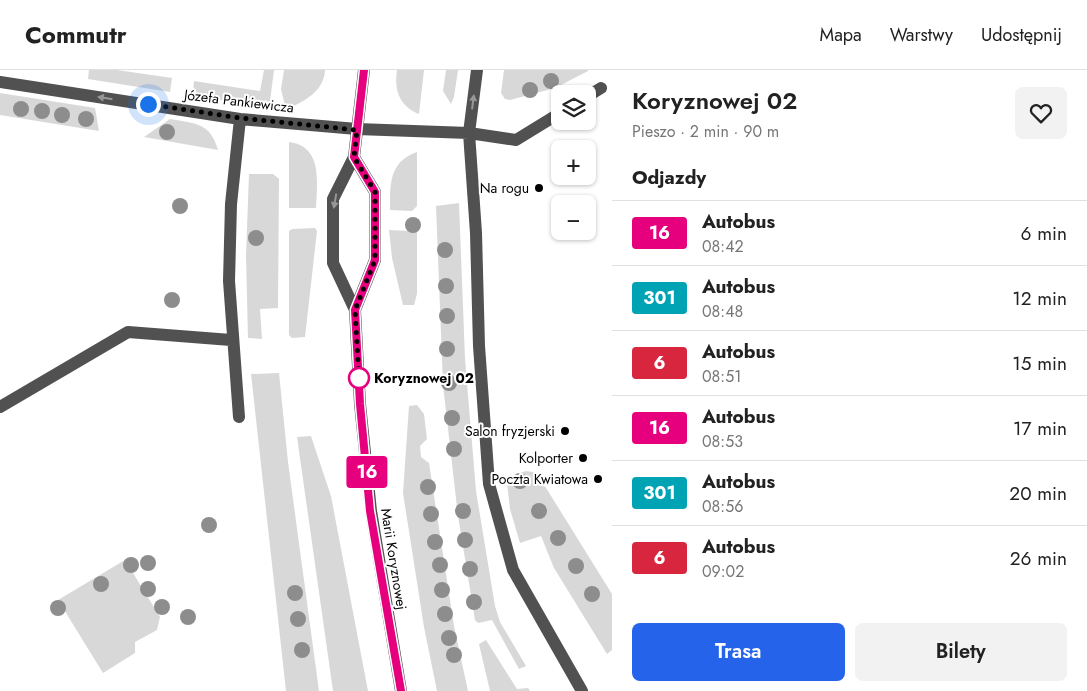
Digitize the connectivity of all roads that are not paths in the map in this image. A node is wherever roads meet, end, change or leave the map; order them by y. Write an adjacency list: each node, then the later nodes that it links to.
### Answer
1 (364, 70): 8 (street, Marii Koryznowej)
2 (476, 70): 9 (street, one-way to 2)
3 (0, 82): 6 (street, Józefa Pankiewicza, one-way to 3)
4 (600, 88): 5 (street)
5 (596, 91)
6 (240, 118): 8 (street, Józefa Pankiewicza); 12 (street)
7 (551, 119): 9 (street)
8 (357, 130): 9 (street); 10 (street, Marii Koryznowej)
9 (469, 133): 16 (street)
10 (354, 157): 11 (street, Marii Koryznowej); 11 (street, Marii Koryznowej, one-way to 11)
11 (355, 310): 15 (street, Marii Koryznowej)
12 (231, 340): 13 (street); 14 (street)
13 (0, 407)
14 (238, 417)
15 (401, 691)
16 (582, 691)

